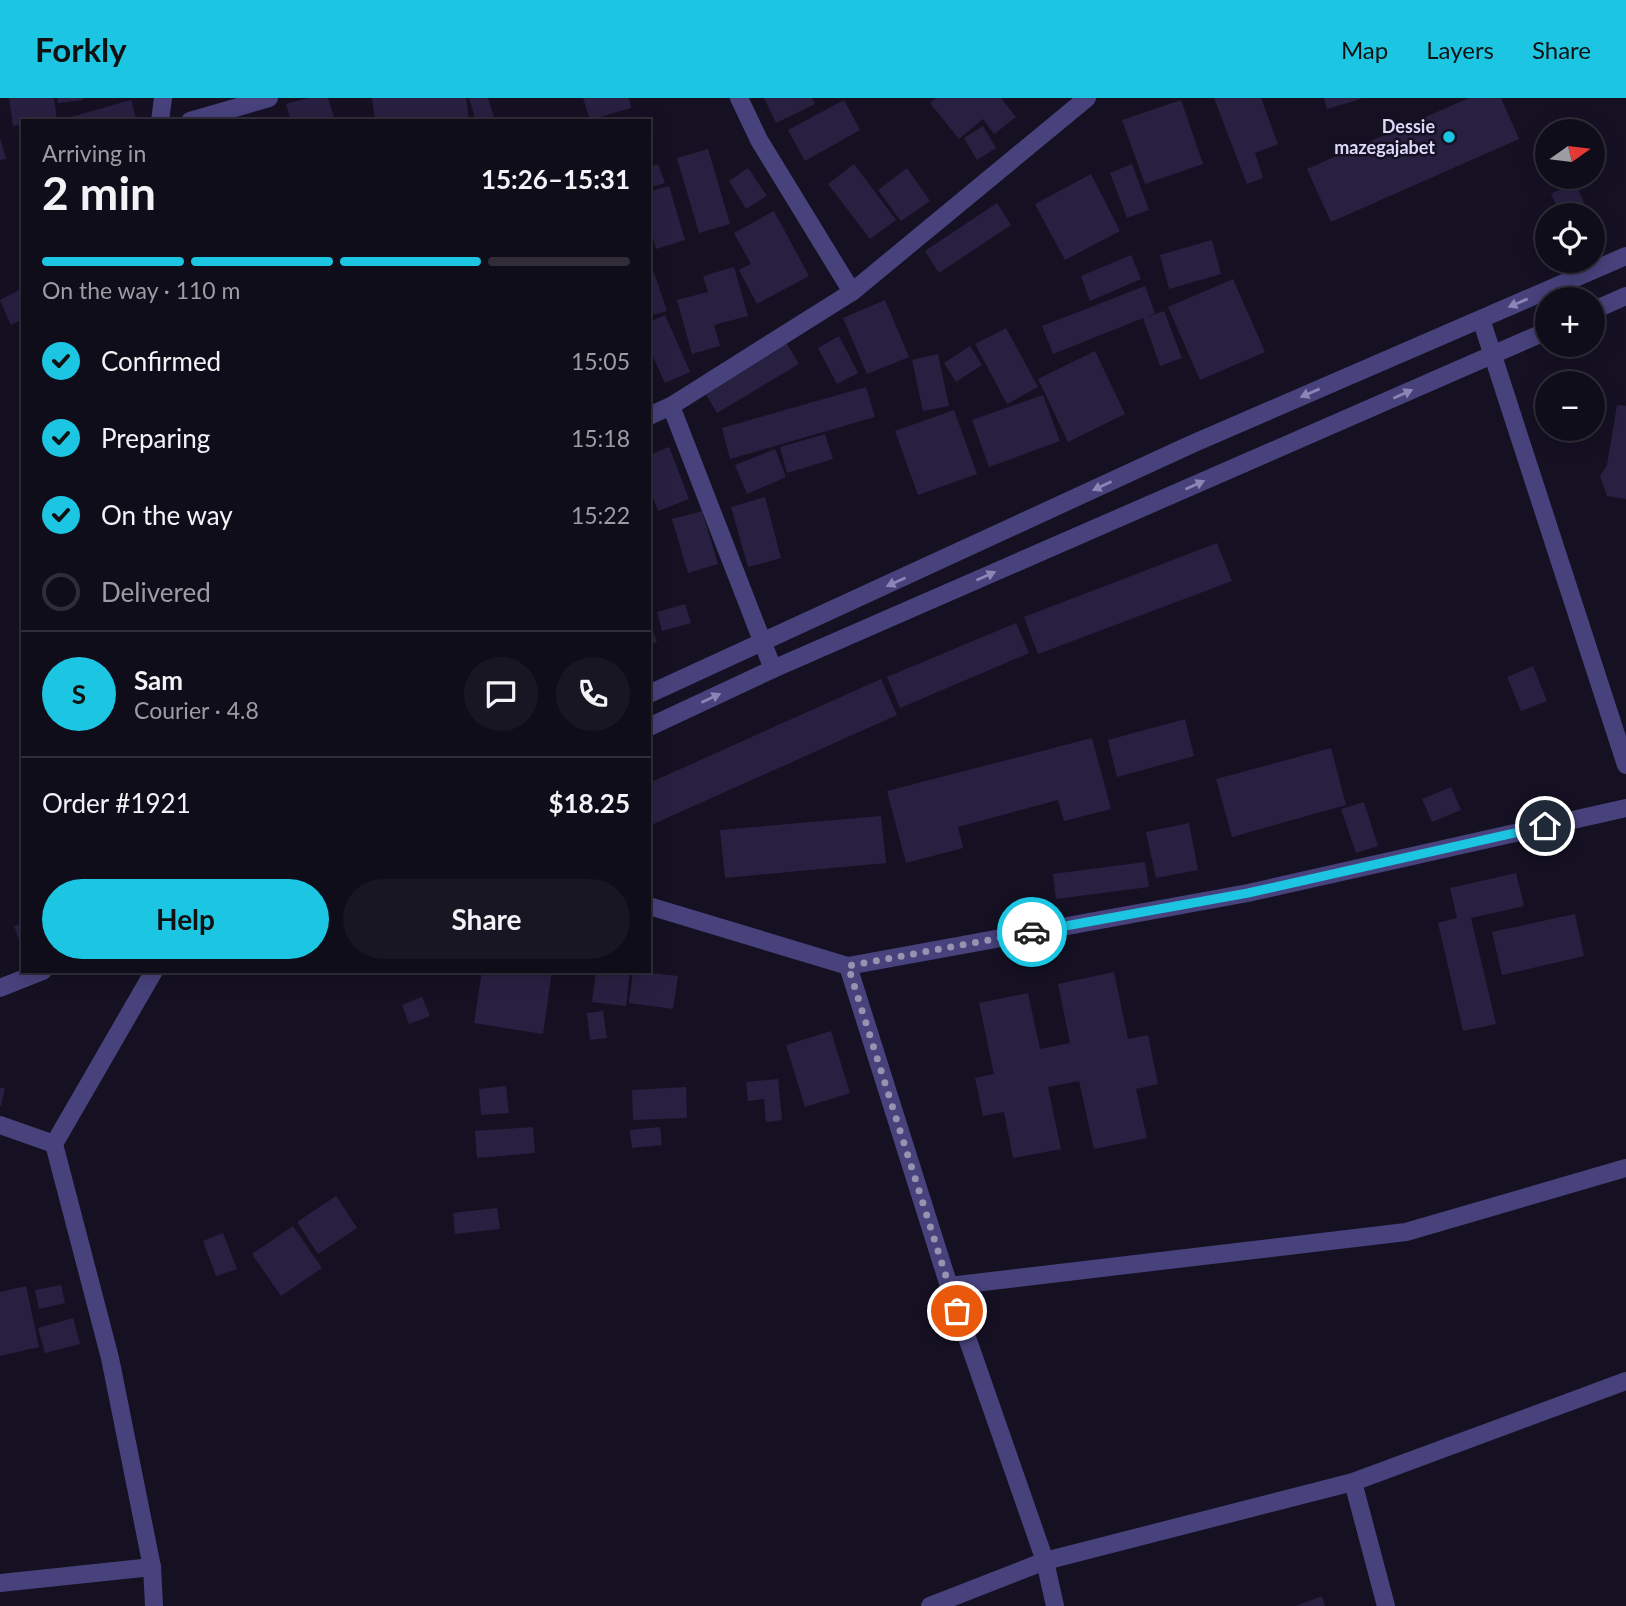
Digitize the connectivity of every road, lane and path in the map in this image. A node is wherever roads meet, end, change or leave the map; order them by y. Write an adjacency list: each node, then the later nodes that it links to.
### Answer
1 (163, 98): 5 (street)
2 (269, 98): 6 (street)
3 (739, 98): 8 (street)
4 (1087, 98): 8 (street)
5 (160, 119)
6 (197, 119)
7 (1626, 256): 11 (street, one-way to 11)
8 (852, 292): 14 (street)
9 (1626, 296): 10 (street)
10 (1605, 305)
11 (1481, 319): 13 (street); 16 (street, one-way to 16)
12 (1535, 336): 13 (street)
13 (1494, 354): 17 (street, one-way to 13); 20 (street)
14 (671, 406): 15 (street); 16 (street)
15 (651, 415)
16 (761, 643): 17 (street); 18 (street)
17 (773, 669): 19 (street, one-way to 17)
18 (651, 693)
19 (651, 726)
20 (1626, 765)
21 (1626, 808): 23 (street)
22 (651, 907): 23 (street)
23 (848, 966): 30 (street)
24 (38, 973): 26 (street)
25 (153, 973): 28 (street)
26 (0, 988)
27 (0, 1125): 28 (street)
28 (54, 1144): 34 (street)
29 (1626, 1168): 30 (street)
30 (948, 1286): 33 (street)
31 (1626, 1381): 32 (street)
32 (1353, 1482): 33 (street); 39 (street)
33 (1045, 1561): 37 (street); 38 (street)
34 (152, 1567): 35 (street); 36 (street)
35 (0, 1583)
36 (154, 1606)
37 (930, 1606)
38 (1055, 1606)
39 (1386, 1606)

